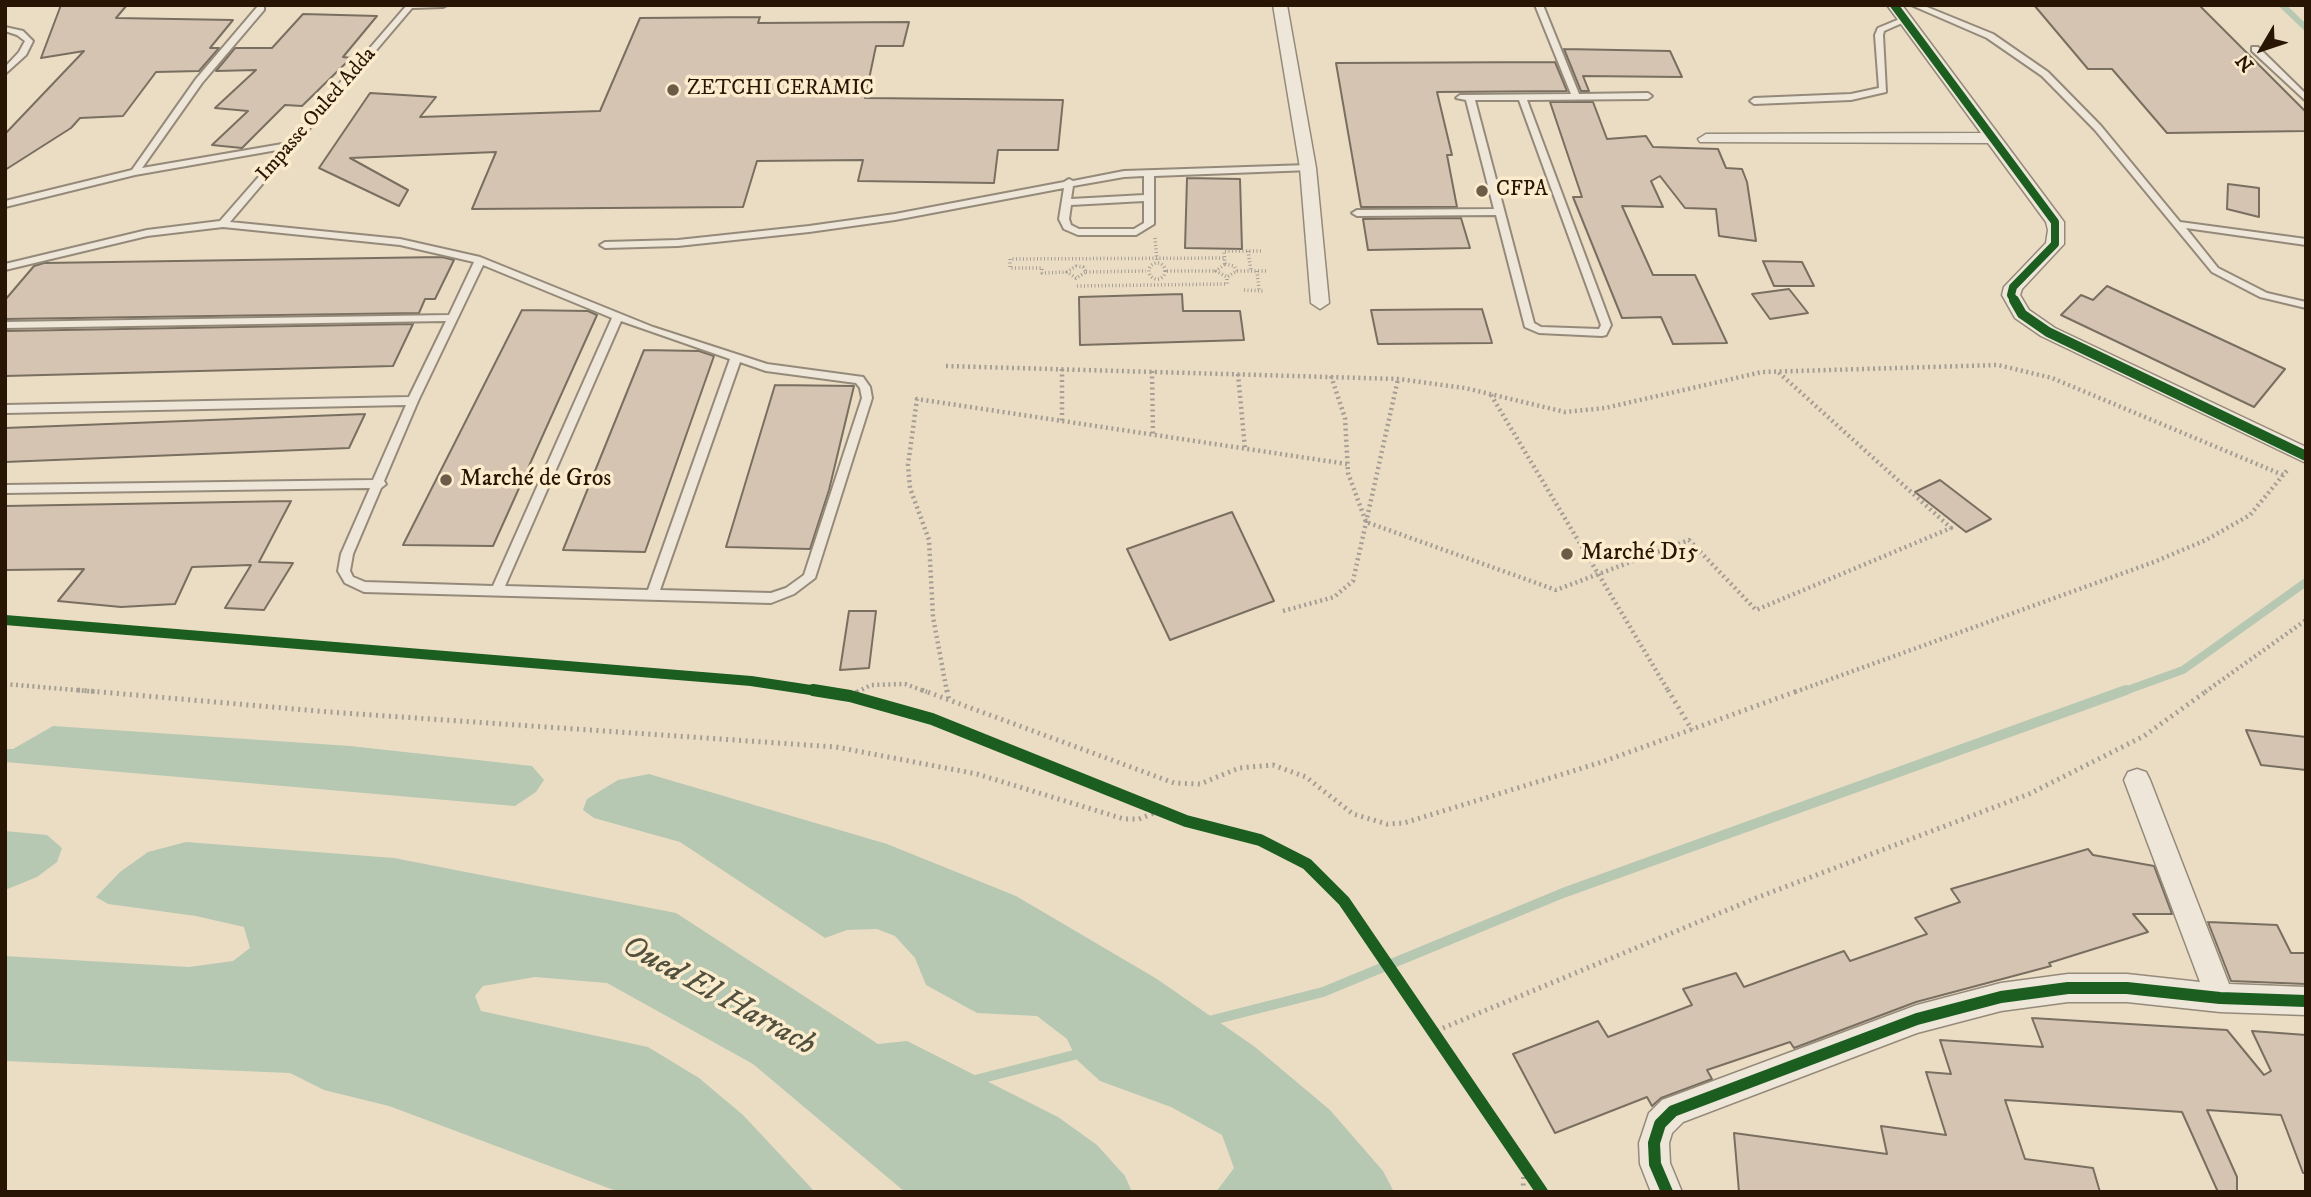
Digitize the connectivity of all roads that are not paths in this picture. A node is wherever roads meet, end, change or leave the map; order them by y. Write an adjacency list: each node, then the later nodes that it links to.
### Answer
1 (443, 5): 5 (lane)
2 (1280, 5): 20 (street)
3 (1539, 5): 11 (lane)
4 (1894, 5): 7 (street)
5 (410, 6): 19 (lane, Impasse Ouled Adda)
6 (261, 8): 21 (lane)
7 (1910, 13): 16 (lane); 17 (street); 30 (lane)
8 (5, 29): 10 (lane)
9 (2255, 49): 15 (lane)
10 (5, 72)
11 (1576, 96): 12 (lane); 13 (lane)
12 (1648, 96)
13 (1522, 97): 14 (lane); 27 (lane)
14 (1465, 98): 27 (lane)
15 (2306, 99)
16 (1754, 101)
17 (1993, 138): 18 (street); 43 (street)
18 (1706, 139)
19 (291, 145): 21 (lane); 29 (lane, Impasse Ouled Adda)
20 (1308, 168): 22 (lane); 35 (street)
21 (135, 172): 26 (lane)
22 (1149, 172): 23 (lane); 24 (lane)
23 (1069, 182): 25 (lane); 32 (lane)
24 (1148, 198): 25 (lane); 25 (lane)
25 (1066, 202)
26 (5, 204)
27 (1500, 212): 28 (lane)
28 (1357, 213)
29 (223, 224): 33 (lane); 34 (lane)
30 (2176, 225): 31 (lane); 36 (lane)
31 (2306, 242)
32 (605, 245)
33 (480, 260): 37 (lane); 38 (lane)
34 (5, 267)
35 (1320, 303)
36 (2306, 305)
37 (618, 316): 40 (lane); 46 (lane)
38 (454, 318): 39 (lane); 41 (lane)
39 (5, 325)
40 (736, 358): 47 (lane); 47 (lane)
41 (413, 401): 42 (lane); 44 (lane)
42 (5, 409)
43 (2303, 455)
44 (380, 484): 45 (lane); 46 (lane)
45 (5, 489)
46 (497, 590): 47 (lane)
47 (652, 595)
48 (2137, 780): 49 (street)
49 (2220, 999): 50 (street); 51 (street)
50 (2306, 1001)
51 (1667, 1192)

